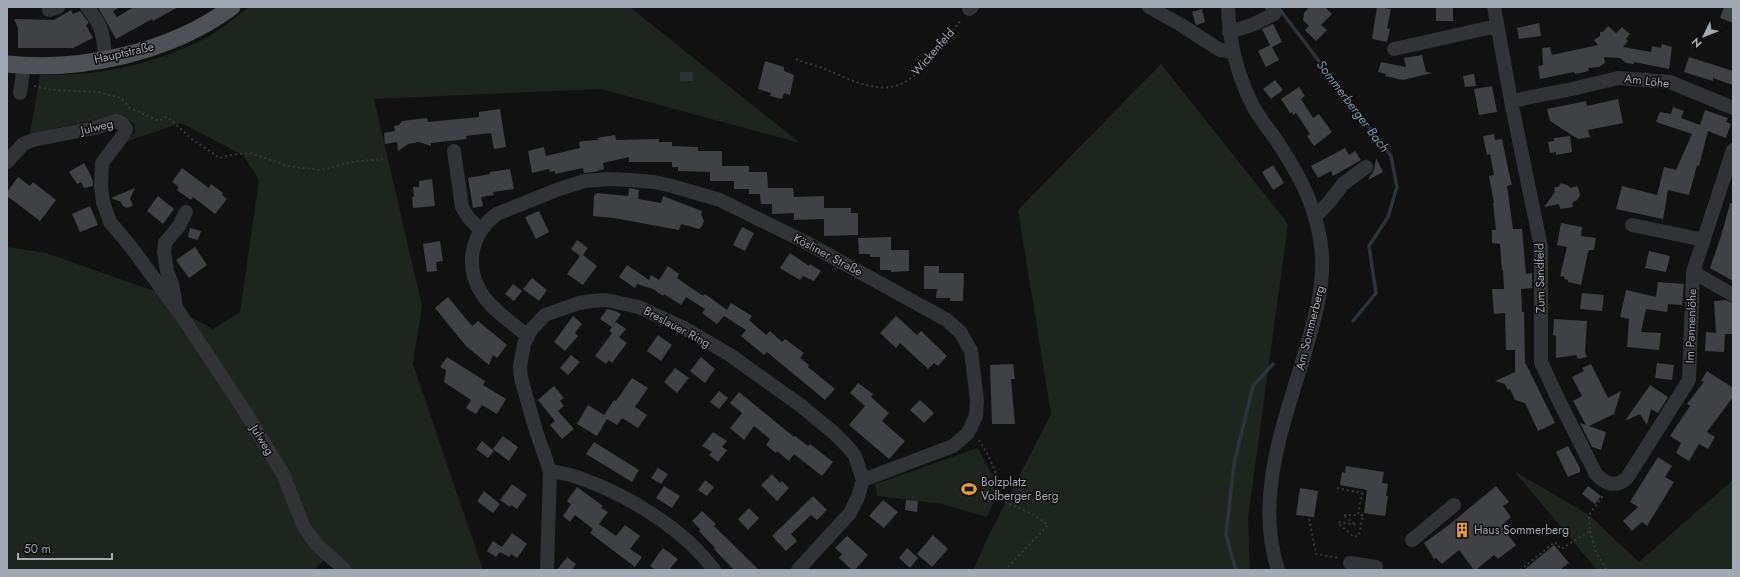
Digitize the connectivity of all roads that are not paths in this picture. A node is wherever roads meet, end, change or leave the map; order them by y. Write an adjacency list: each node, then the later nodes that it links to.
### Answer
1 (87, 7): 11 (street)
2 (1149, 7): 10 (street)
3 (1228, 7): 8 (street, Am Sommerberg)
4 (1272, 7): 8 (street)
5 (1494, 7): 7 (street, Zum Sandfeld)
6 (225, 9): 11 (main road, Hauptstraße)
7 (1496, 26): 9 (street); 15 (street, Zum Sandfeld)
8 (1229, 32): 10 (street, Am Sommerberg)
9 (1394, 49)
10 (1233, 52): 22 (street, Am Sommerberg)
11 (104, 58): 13 (main road, Hauptstraße)
12 (7, 64): 13 (main road, Hauptstraße)
13 (24, 65): 14 (street)
14 (20, 92)
15 (1511, 102): 16 (street, Am Löhe); 32 (street, Zum Sandfeld)
16 (1733, 108)
17 (1733, 150): 25 (street, Im Pannenlöhe)
18 (454, 151): 24 (street)
19 (7, 162): 28 (street, Julweg)
20 (1366, 167): 22 (street)
21 (186, 212): 28 (street, Julweg)
22 (1316, 216): 41 (street, Am Sommerberg)
23 (1632, 225): 25 (street)
24 (481, 231): 29 (street, Kösliner Straße); 31 (street, Kösliner Straße)
25 (1704, 240): 26 (street, Im Pannenlöhe)
26 (1693, 272): 27 (street); 32 (street, Im Pannenlöhe)
27 (1733, 295)
28 (176, 309): 37 (street, Julweg)
29 (527, 336): 30 (street, Breslauer Ring); 31 (street, Breslauer Ring)
30 (550, 471): 38 (street, Breslauer Ring); 39 (street)
31 (863, 480): 40 (street)
32 (1613, 484)
33 (1454, 505): 34 (street)
34 (1412, 540)
35 (1346, 561): 36 (street)
36 (1376, 567)
37 (345, 570)
38 (547, 570)
39 (714, 570)
40 (798, 570)
41 (1278, 570)

